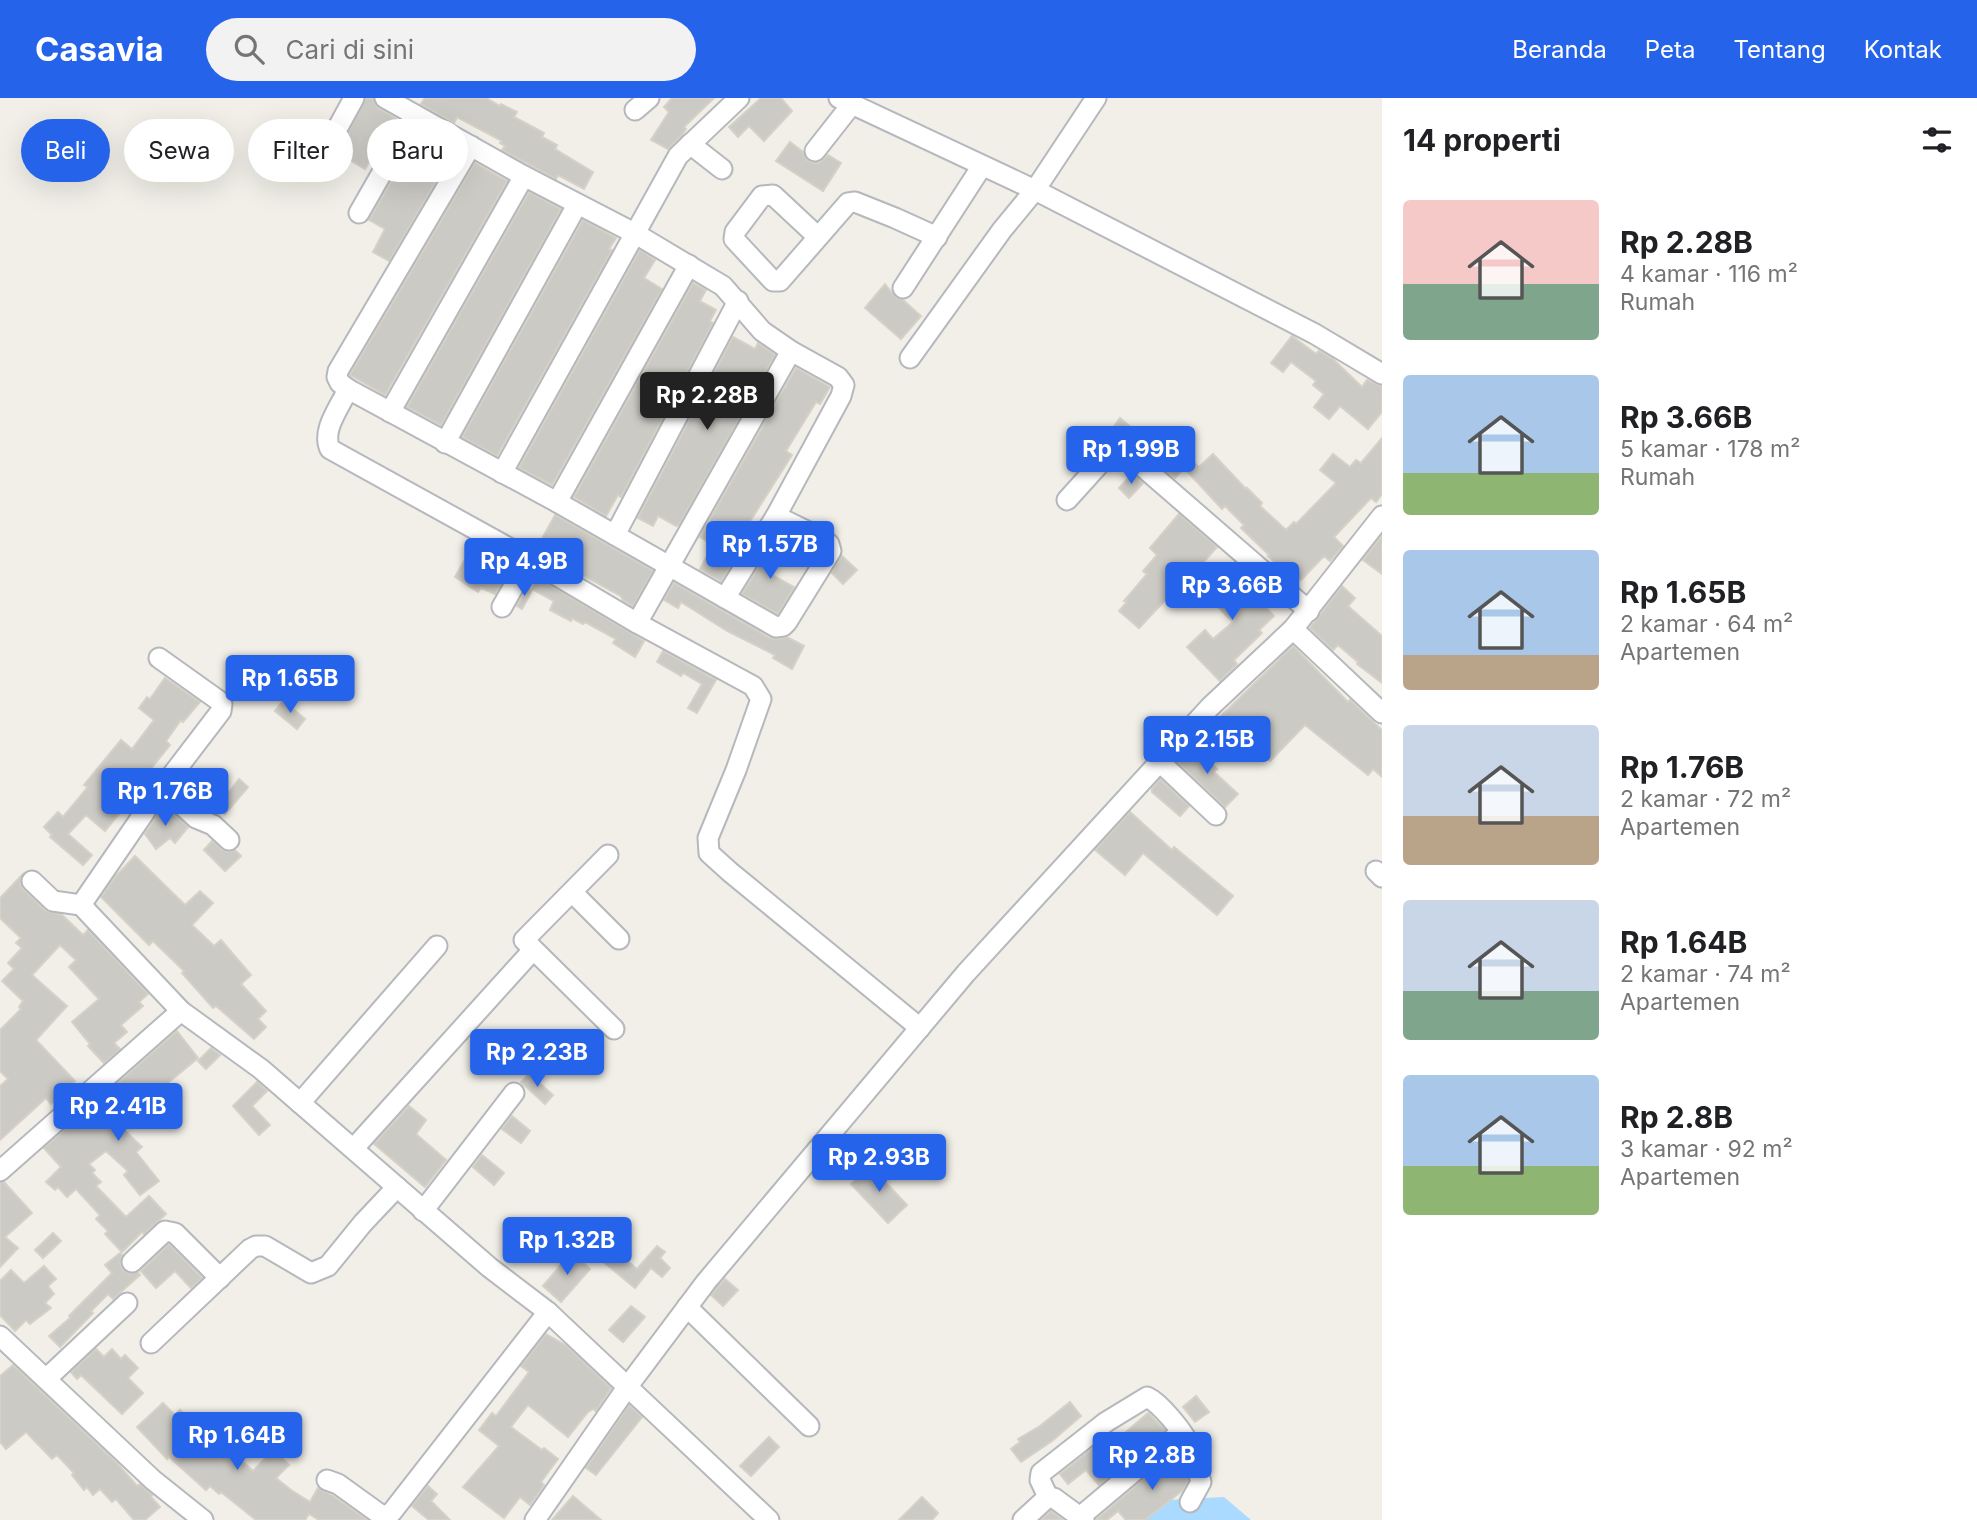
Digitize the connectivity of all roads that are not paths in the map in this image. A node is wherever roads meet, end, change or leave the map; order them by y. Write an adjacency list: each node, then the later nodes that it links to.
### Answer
1 (354, 98): 7 (street)
2 (385, 98): 6 (street)
3 (739, 98): 8 (street)
4 (1096, 98): 14 (street)
5 (845, 101): 10 (street); 11 (street)
6 (415, 115): 9 (street); 16 (street)
7 (342, 119)
8 (690, 144): 12 (street); 17 (street)
9 (471, 146): 13 (street); 26 (street)
10 (815, 151)
11 (982, 166): 14 (street); 19 (street)
12 (722, 169)
13 (524, 176): 15 (street); 27 (street)
14 (1035, 190): 24 (street); 25 (street)
15 (577, 205): 17 (street); 28 (street)
16 (359, 214)
17 (636, 234): 20 (street); 29 (street)
18 (818, 237): 18 (street); 19 (street)
19 (937, 237): 21 (street)
20 (689, 265): 22 (street); 31 (street)
21 (903, 288)
22 (738, 301): 23 (street); 34 (street)
23 (790, 351): 32 (street); 36 (street)
24 (910, 358)
25 (1382, 374)
26 (348, 389): 27 (street); 35 (street)
27 (390, 412): 28 (street)
28 (445, 443): 29 (street)
29 (502, 473): 31 (street)
30 (1067, 500): 39 (street)
31 (557, 502): 34 (street)
32 (776, 516): 37 (street); 37 (street)
33 (1382, 516): 39 (street)
34 (615, 535): 36 (street)
35 (529, 559): 38 (street); 40 (street)
36 (670, 568): 37 (street); 40 (street)
37 (725, 598)
38 (502, 607)
39 (1308, 611): 41 (street)
40 (637, 623): 56 (street)
41 (1293, 629): 43 (street); 44 (street)
42 (159, 658): 45 (street)
43 (1382, 713)
44 (1160, 762): 46 (street); 56 (street)
45 (163, 788): 47 (street); 51 (street)
46 (1216, 815)
47 (229, 840)
48 (608, 855): 50 (street)
49 (32, 881): 51 (street)
50 (572, 892): 52 (street); 54 (street)
51 (81, 905): 55 (street)
52 (619, 939)
53 (437, 946): 59 (street)
54 (533, 950): 57 (street); 60 (street)
55 (181, 1011): 59 (street); 61 (street)
56 (920, 1028): 67 (street)
57 (614, 1029)
58 (514, 1093): 63 (street)
59 (300, 1103): 60 (street)
60 (354, 1148): 62 (street)
61 (0, 1171)
62 (397, 1187): 63 (street); 65 (street)
63 (423, 1211): 68 (street)
64 (132, 1262): 65 (street)
65 (220, 1278): 70 (street)
66 (127, 1303): 71 (street)
67 (687, 1307): 72 (street); 73 (street)
68 (548, 1312): 72 (street); 75 (street)
69 (0, 1336): 71 (street)
70 (151, 1343)
71 (47, 1379): 79 (street)
72 (628, 1386): 80 (street); 81 (street)
73 (809, 1426)
74 (1181, 1432): 76 (street); 77 (street); 78 (street)
75 (327, 1480)
76 (1048, 1497): 78 (street); 82 (street)
77 (1190, 1502)
78 (1082, 1518)
79 (203, 1520)
80 (534, 1520)
81 (769, 1520)
82 (1023, 1520)

